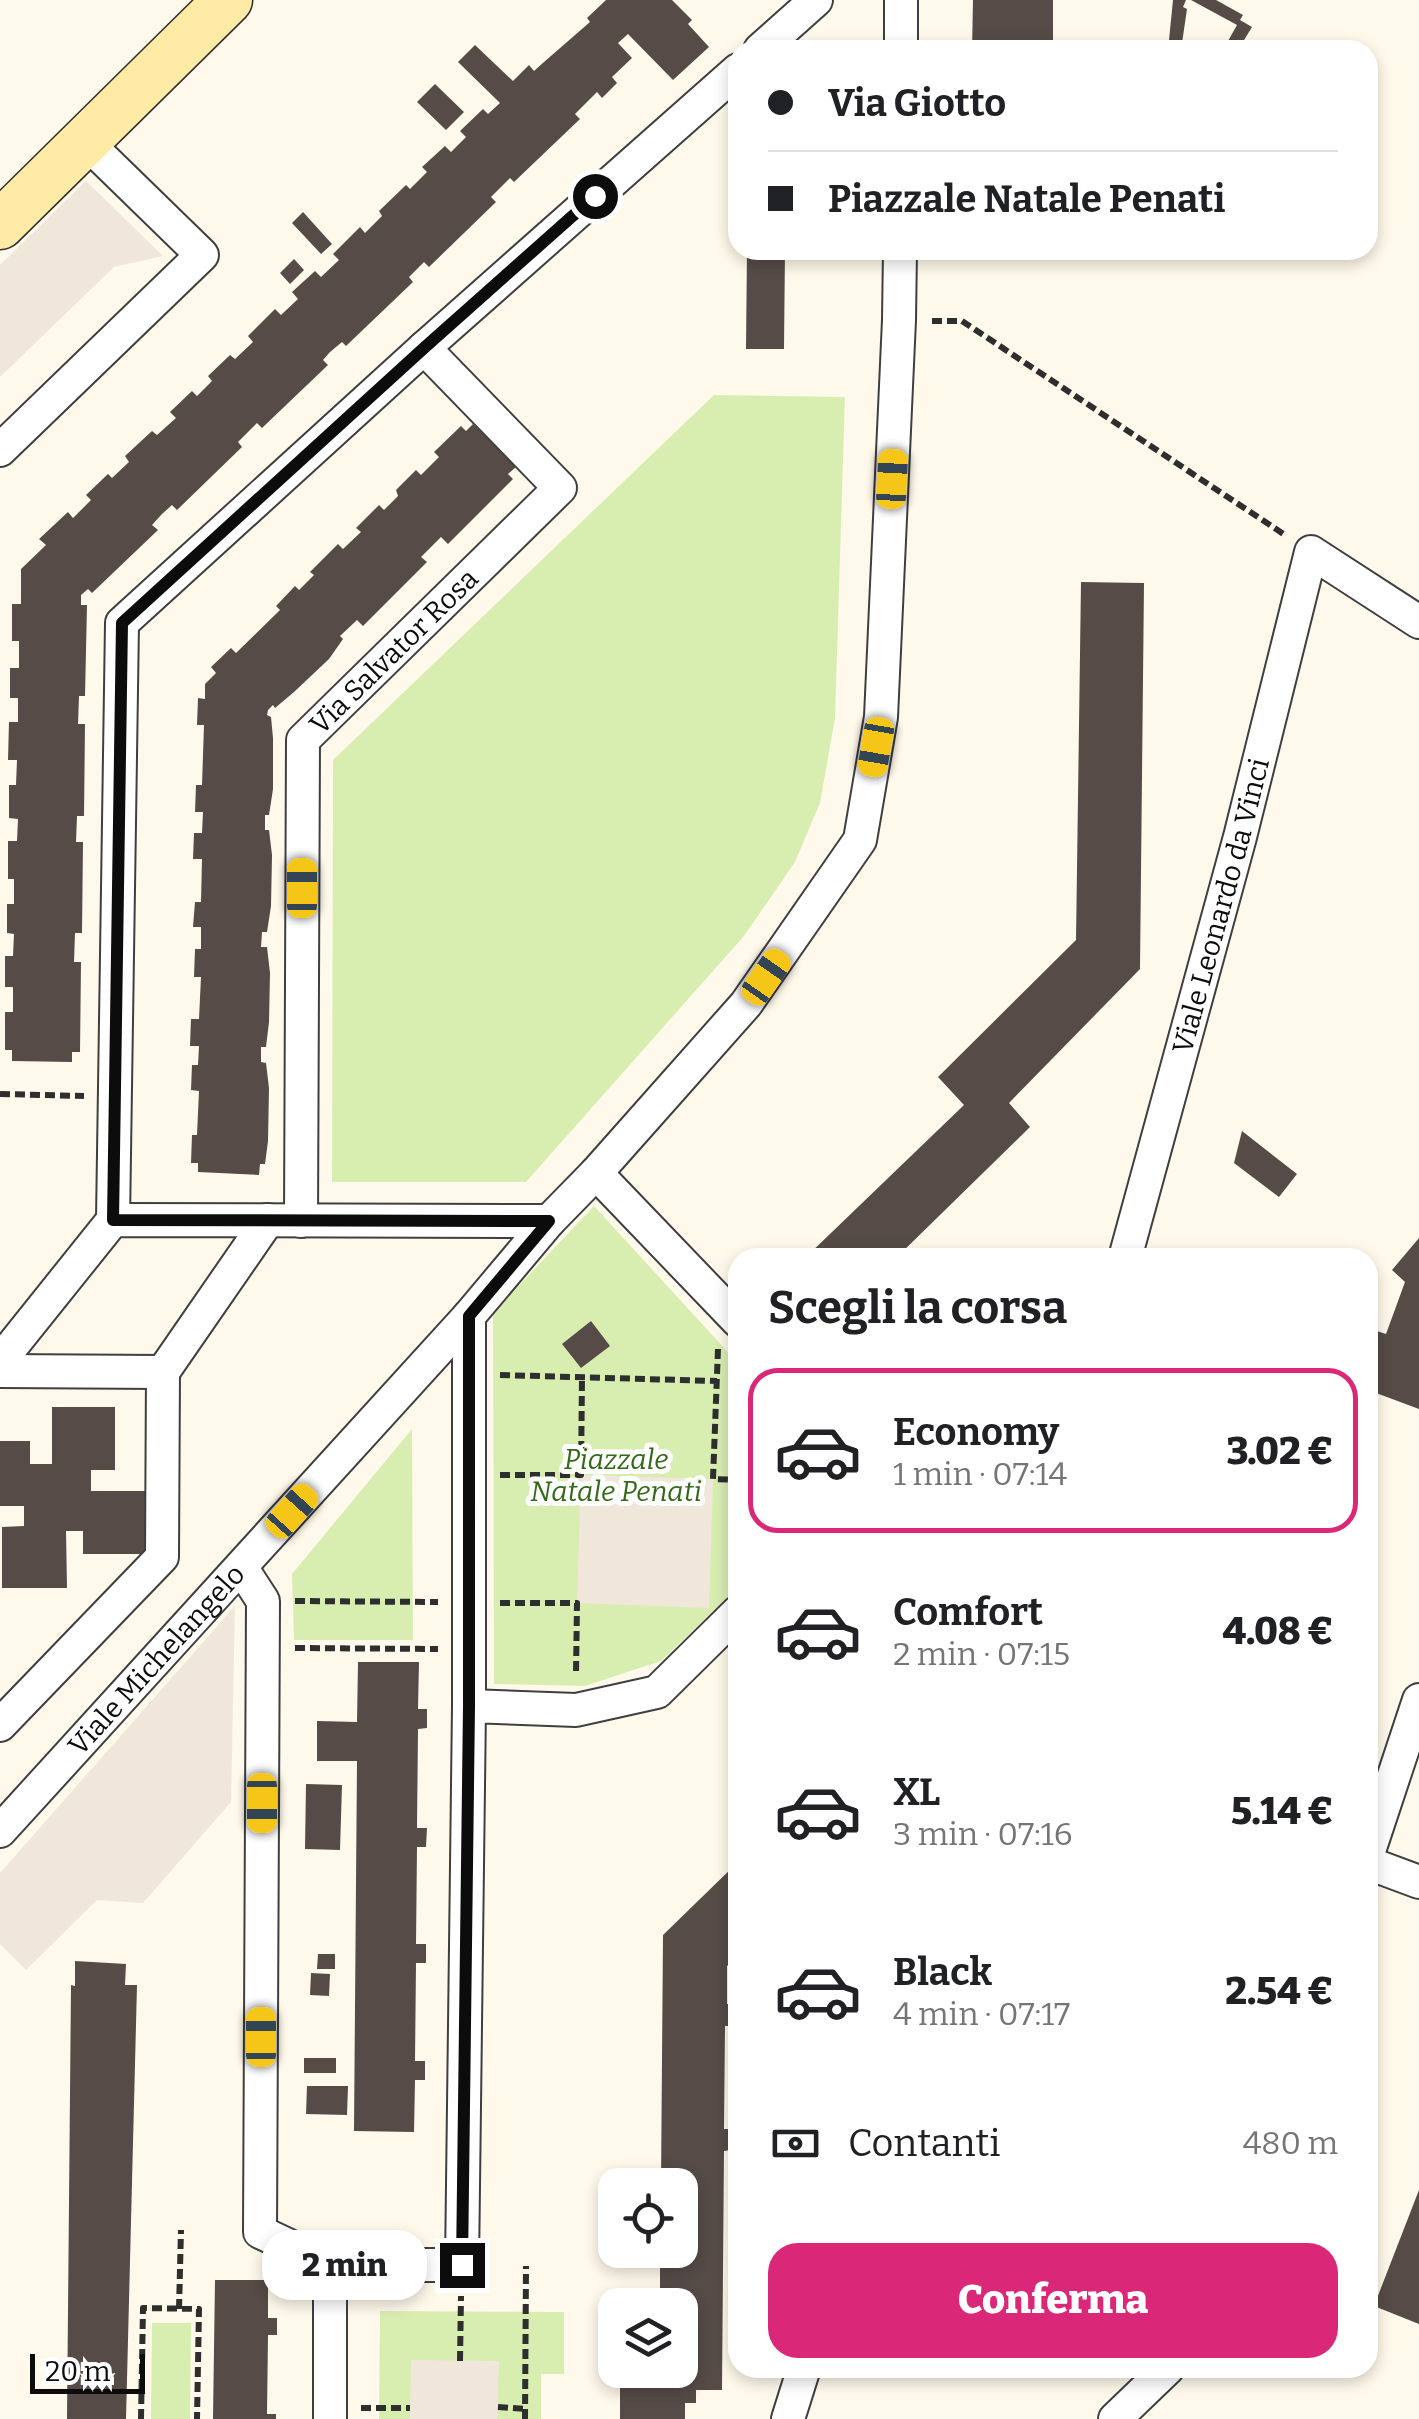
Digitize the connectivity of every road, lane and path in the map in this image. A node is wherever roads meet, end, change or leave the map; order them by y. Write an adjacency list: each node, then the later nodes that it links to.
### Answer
1 (228, 0): 7 (main road)
2 (816, 0): 4 (street)
3 (901, 0): 5 (street)
4 (771, 40)
5 (901, 40)
6 (728, 79): 11 (street)
7 (86, 141): 8 (main road); 12 (street)
8 (0, 225)
9 (900, 260): 10 (street, Viale Michelangelo)
10 (899, 320): 13 (path); 17 (street, Viale Michelangelo)
11 (424, 348): 16 (street); 20 (street, Via Salvator Rosa)
12 (0, 450)
13 (1310, 552): 14 (street); 22 (street, Viale Leonardo da Vinci)
14 (1419, 622)
15 (0, 1094): 16 (path)
16 (115, 1096): 18 (street)
17 (596, 1172): 21 (street, Viale Michelangelo); 23 (street)
18 (113, 1220): 19 (street); 26 (street)
19 (268, 1220): 20 (street); 28 (street)
20 (301, 1221): 21 (street)
21 (549, 1221): 24 (street, Viale Michelangelo)
22 (1128, 1248)
23 (728, 1311)
24 (469, 1316): 29 (street); 34 (street, Viale Michelangelo)
25 (728, 1318): 31 (path)
26 (0, 1360)
27 (0, 1371): 28 (street)
28 (163, 1372): 40 (street)
29 (469, 1374): 30 (path); 32 (street)
30 (582, 1377): 31 (path); 32 (path)
31 (717, 1381): 33 (path)
32 (469, 1475): 37 (street)
33 (728, 1480)
34 (241, 1567): 36 (street); 42 (street, Viale Michelangelo)
35 (728, 1622): 39 (street)
36 (263, 1648): 37 (path); 46 (street)
37 (469, 1650): 39 (street)
38 (1419, 1700): 41 (street)
39 (469, 1706): 47 (street)
40 (0, 1726)
41 (1378, 1824)
42 (0, 1831)
43 (1378, 1867): 44 (street)
44 (1419, 1882)
45 (181, 2230): 49 (path)
46 (330, 2265): 47 (street); 56 (street)
47 (462, 2265): 50 (path)
48 (526, 2266): 55 (path)
49 (179, 2309): 57 (path); 58 (path)
50 (460, 2361)
51 (801, 2378): 60 (street)
52 (1158, 2378): 61 (street)
53 (410, 2408): 56 (path)
54 (498, 2408): 55 (path)
55 (525, 2409): 59 (path)
56 (330, 2413)
57 (141, 2419)
58 (197, 2419)
59 (525, 2419)
60 (788, 2419)
61 (1116, 2419)

